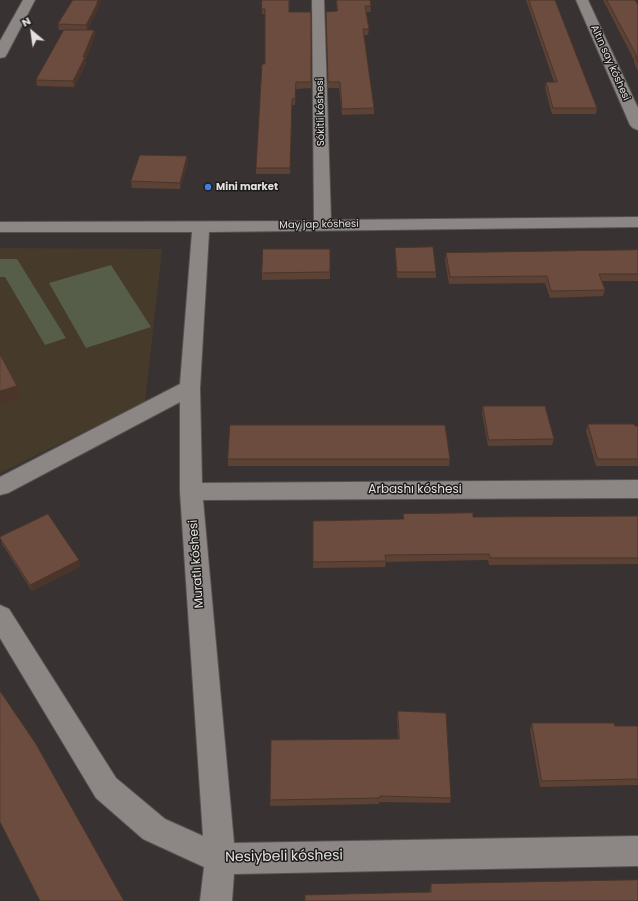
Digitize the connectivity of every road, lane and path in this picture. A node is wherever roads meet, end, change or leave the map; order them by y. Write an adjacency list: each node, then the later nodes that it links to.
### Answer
1 (28, 0): 4 (street)
2 (318, 0): 7 (street, Sókitli kóshesi)
3 (582, 0): 5 (street, Altın say kóshesi)
4 (0, 54)
5 (638, 125)
6 (638, 222): 7 (street, May jap kóshesi)
7 (323, 225): 9 (street, May jap kóshesi)
8 (0, 227): 9 (street, May jap kóshesi)
9 (202, 227): 10 (street, Muratlı kóshesi)
10 (190, 388): 11 (street); 13 (street, Muratlı kóshesi)
11 (0, 487)
12 (638, 489): 13 (street, Arbashı kóshesi)
13 (191, 492): 16 (street, Muratlı kóshesi)
14 (0, 616): 16 (street, Nesiybeli kóshesi)
15 (638, 851): 16 (street, Nesiybeli kóshesi)
16 (220, 859): 17 (street, Muratlı kóshesi)
17 (216, 901)

